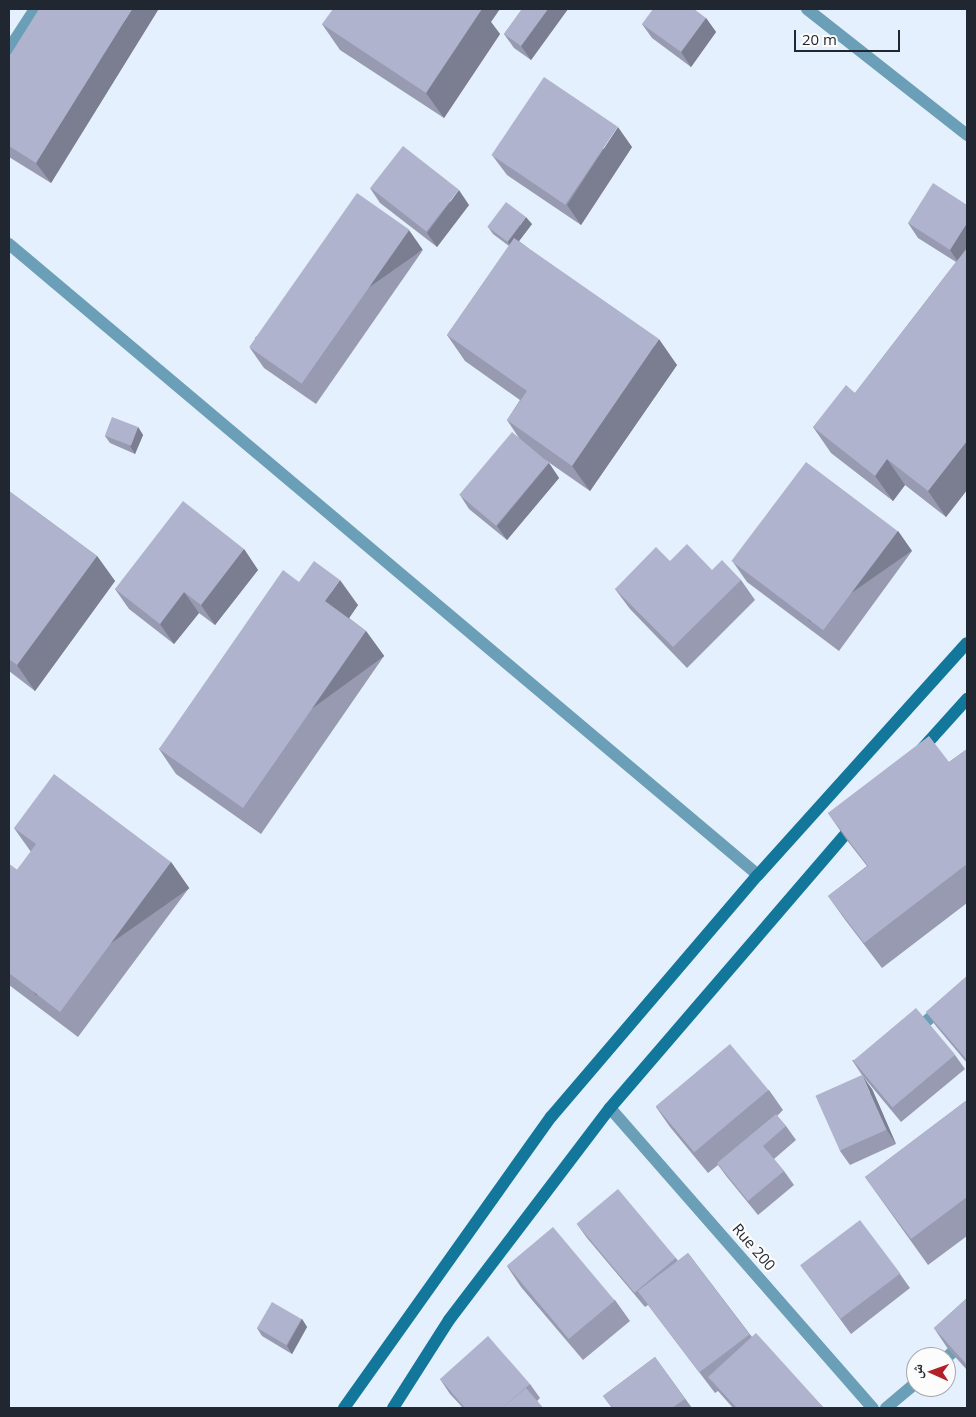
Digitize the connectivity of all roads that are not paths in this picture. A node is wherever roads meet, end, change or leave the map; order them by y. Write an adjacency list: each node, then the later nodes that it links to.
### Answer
1 (35, 9): 3 (street)
2 (807, 9): 4 (street)
3 (9, 50)
4 (967, 135)
5 (9, 244): 10 (street)
6 (967, 642): 10 (main road)
7 (967, 699): 8 (main road)
8 (908, 764)
9 (862, 815): 13 (main road)
10 (758, 875): 17 (main road)
11 (967, 988): 12 (street)
12 (899, 1044)
13 (610, 1108): 18 (main road); 19 (street, Rue 200)
14 (967, 1339): 15 (street)
15 (956, 1349)
16 (906, 1391): 20 (street)
17 (344, 1408)
18 (393, 1408)
19 (873, 1408)
20 (886, 1408)

